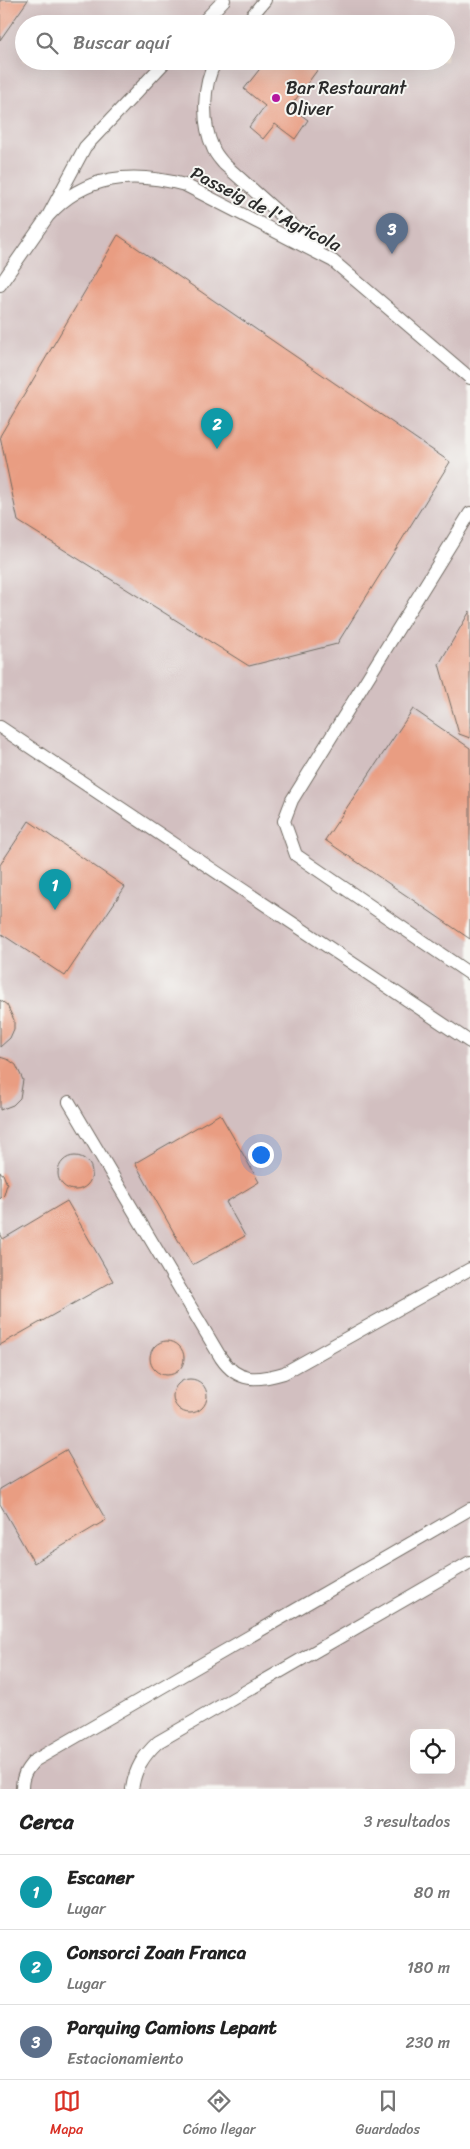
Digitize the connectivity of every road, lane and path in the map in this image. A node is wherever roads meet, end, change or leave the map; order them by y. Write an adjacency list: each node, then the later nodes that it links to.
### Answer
1 (224, 0): 3 (lane)
2 (265, 0): 4 (lane)
3 (210, 15)
4 (252, 15)
5 (158, 70): 7 (lane)
6 (213, 70): 8 (lane)
7 (48, 216): 8 (lane, Passeig de l'Agrícola); 9 (lane)
8 (333, 261): 10 (lane, Passeig de l'Agrícola)
9 (0, 285)
10 (470, 378)
11 (470, 513): 13 (lane)
12 (0, 727): 14 (lane)
13 (470, 974)
14 (470, 1042)
15 (69, 1102): 16 (lane)
16 (470, 1269)
17 (470, 1509): 19 (lane)
18 (470, 1562): 20 (lane)
19 (22, 1789)
20 (132, 1789)

